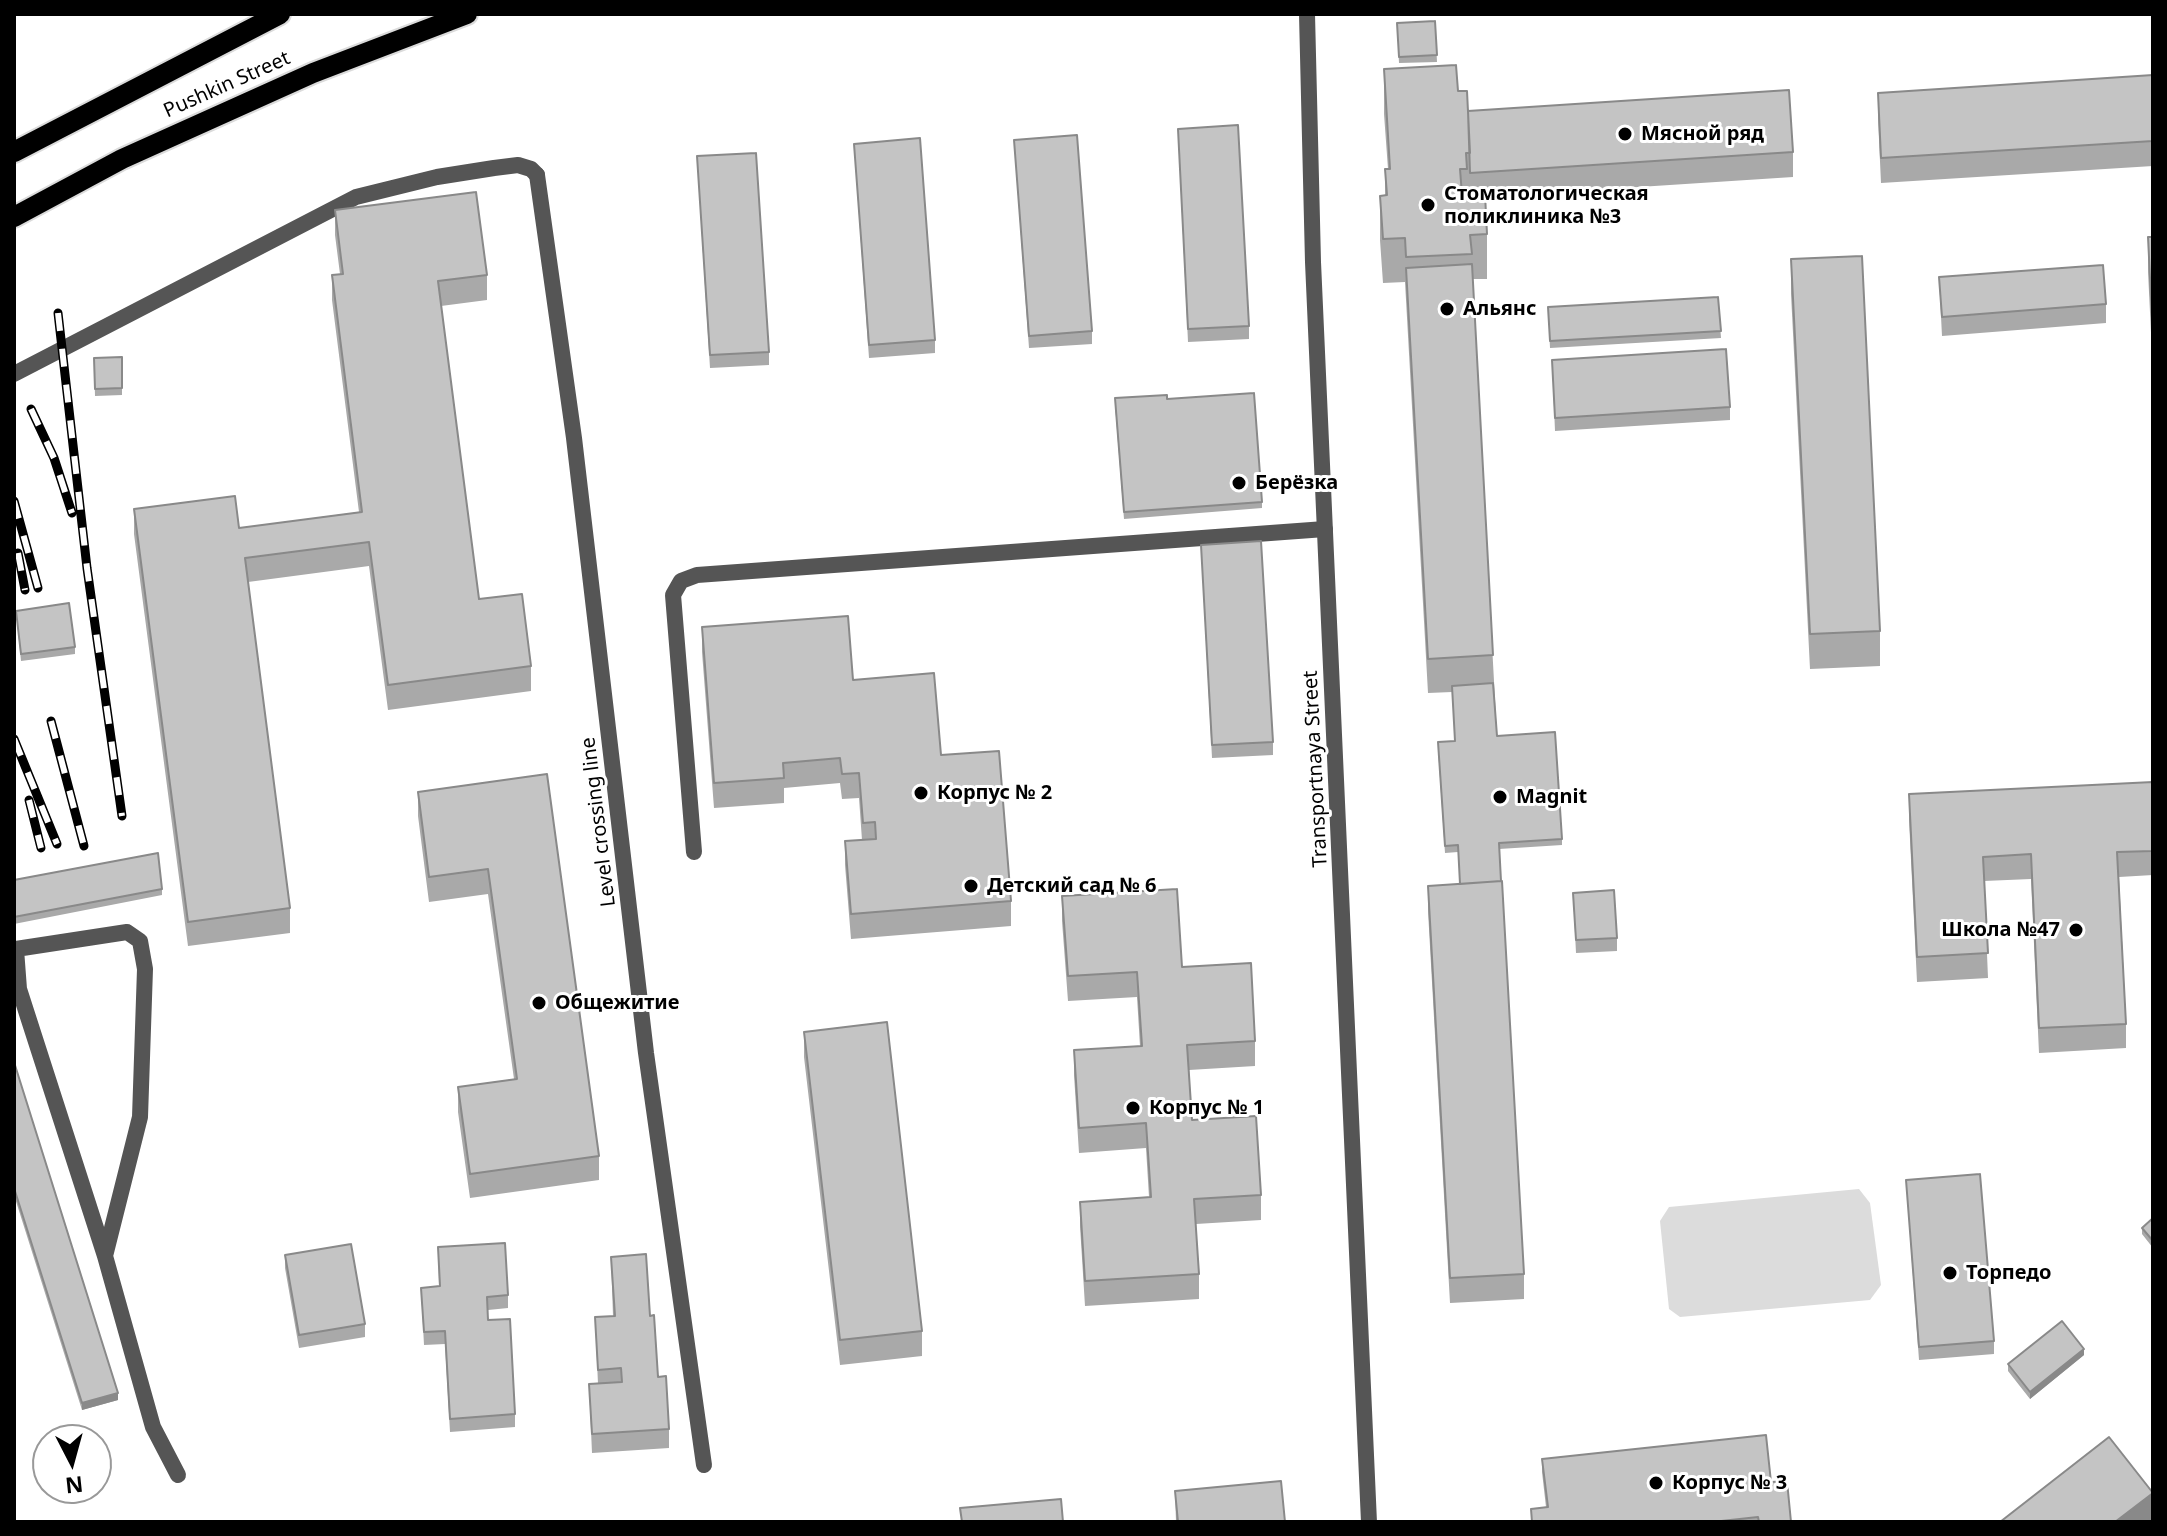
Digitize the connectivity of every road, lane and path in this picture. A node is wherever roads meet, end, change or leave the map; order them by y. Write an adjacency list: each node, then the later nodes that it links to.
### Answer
1 (280, 14): 4 (main road, Pushkin Street)
2 (467, 14): 5 (main road, Pushkin Street)
3 (1307, 14): 7 (street, Transportnaya Street)
4 (14, 152)
5 (14, 217)
6 (14, 374): 10 (street, Level crossing line)
7 (1325, 529): 8 (street); 12 (street, Transportnaya Street)
8 (694, 852)
9 (105, 1256): 9 (street); 11 (street)
10 (704, 1465)
11 (178, 1475)
12 (1369, 1522)

